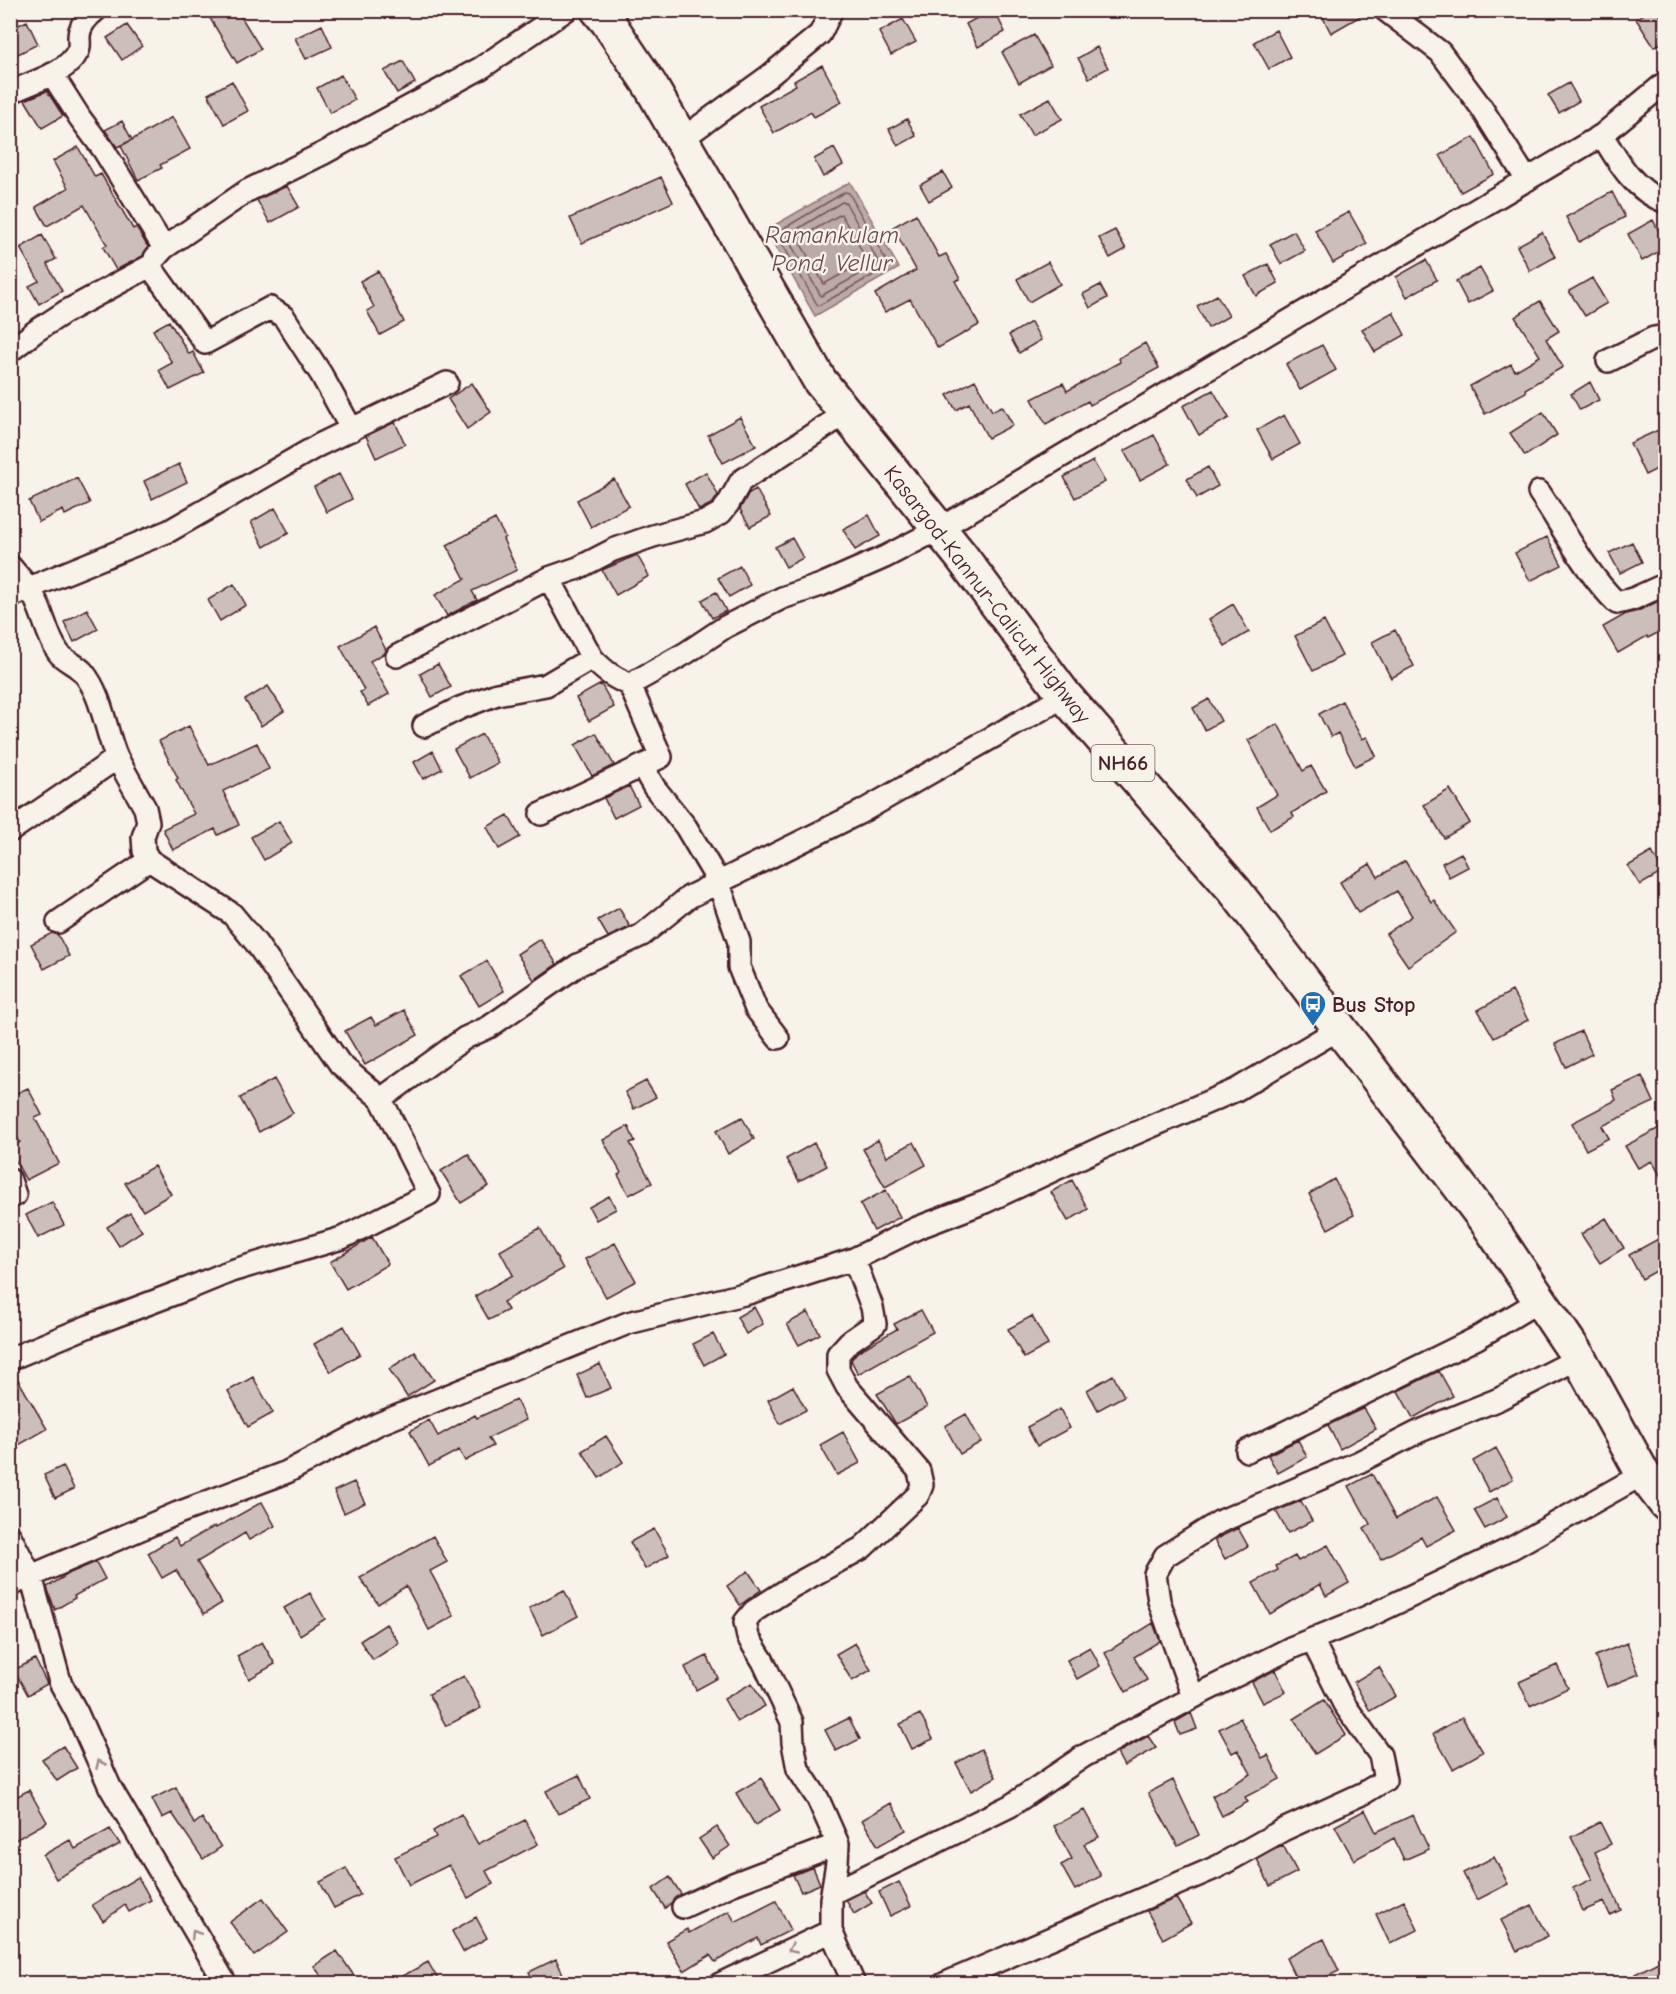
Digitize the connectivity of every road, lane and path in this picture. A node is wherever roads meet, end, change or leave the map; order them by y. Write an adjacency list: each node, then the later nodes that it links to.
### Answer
1 (96, 10): 6 (street)
2 (566, 10): 13 (street)
3 (598, 10): 10 (highway, Kasargod-Kannur-Calicut Highway / NH66)
4 (832, 10): 10 (street)
5 (1385, 10): 11 (street)
6 (52, 74): 8 (street); 13 (street)
7 (1665, 82): 9 (street)
8 (10, 93)
9 (1602, 135): 11 (street); 12 (street)
10 (682, 139): 19 (highway, Kasargod-Kannur-Calicut Highway / NH66)
11 (1527, 180): 22 (street)
12 (1665, 202)
13 (164, 248): 14 (street)
14 (150, 266): 16 (street); 20 (street)
15 (1665, 336): 17 (street)
16 (10, 351)
17 (1608, 361)
18 (447, 383): 20 (street)
19 (846, 413): 22 (highway, Kasargod-Kannur-Calicut Highway / NH66); 24 (street)
20 (352, 429): 26 (street)
21 (1539, 492): 25 (street)
22 (939, 529): 29 (street); 30 (highway, Kasargod-Kannur-Calicut Highway / NH66)
23 (10, 566): 26 (street)
24 (549, 578): 27 (street); 28 (street)
25 (1665, 584)
26 (20, 593): 32 (street)
27 (397, 656)
28 (592, 658): 29 (street); 31 (street)
29 (632, 685): 33 (street)
30 (1065, 696): 37 (street); 39 (highway, Kasargod-Kannur-Calicut Highway / NH66)
31 (424, 726)
32 (117, 759): 35 (street); 36 (street)
33 (642, 766): 34 (street); 37 (street)
34 (541, 814)
35 (10, 831)
36 (149, 860): 38 (street); 41 (street)
37 (718, 881): 40 (street); 41 (street)
38 (58, 921)
39 (1340, 1029): 44 (street); 45 (highway, Kasargod-Kannur-Calicut Highway / NH66)
40 (778, 1038)
41 (381, 1099): 47 (street)
42 (10, 1180): 43 (street)
43 (10, 1197)
44 (854, 1259): 51 (street); 55 (street)
45 (1539, 1301): 46 (highway, Kasargod-Kannur-Calicut Highway / NH66); 48 (street)
46 (1579, 1358): 49 (highway, Kasargod-Kannur-Calicut Highway / NH66); 54 (street)
47 (10, 1359)
48 (1247, 1451)
49 (1657, 1488): 53 (street)
50 (10, 1536): 51 (street)
51 (31, 1576): 52 (street); 59 (street, one-way to 51)
52 (10, 1585)
53 (1312, 1640): 54 (street); 62 (street)
54 (1193, 1697): 56 (street)
55 (838, 1844): 56 (street); 57 (street)
56 (832, 1893): 58 (street)
57 (683, 1907)
58 (831, 1931): 60 (street, one-way to 60); 61 (street)
59 (226, 1983)
60 (720, 1983)
61 (854, 1983)
62 (944, 1983)

